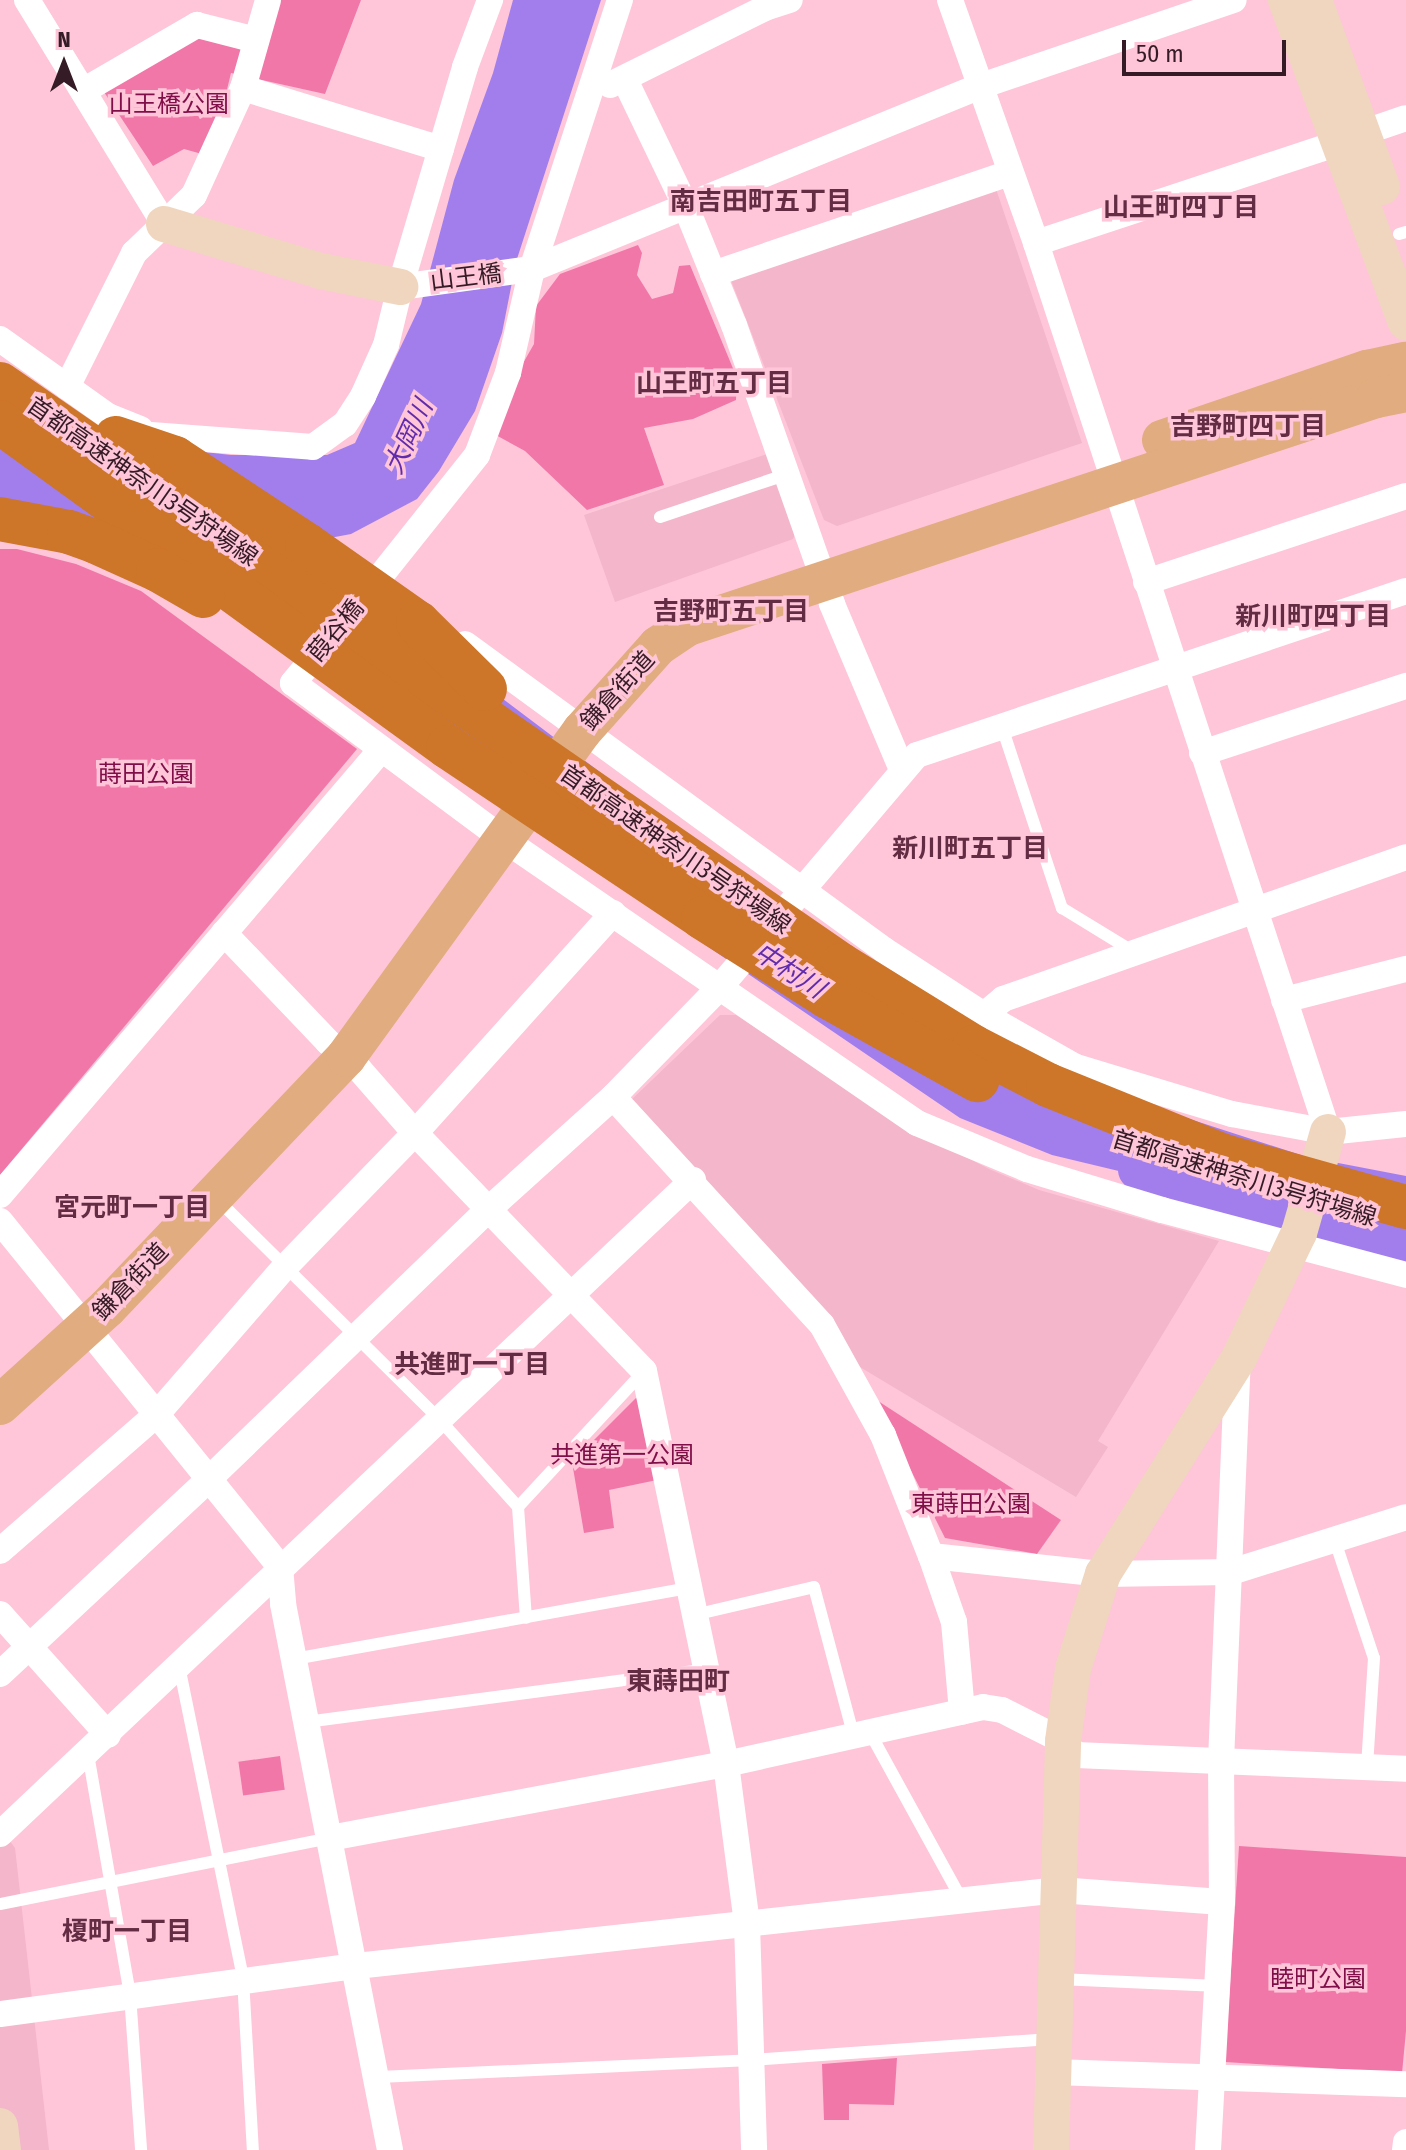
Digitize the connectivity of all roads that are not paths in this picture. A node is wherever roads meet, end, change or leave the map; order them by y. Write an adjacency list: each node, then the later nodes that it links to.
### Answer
1 (27, 0): 14 (street)
2 (268, 0): 10 (street)
3 (490, 0): 18 (street)
4 (620, 0): 15 (street, 葭谷橋)
5 (790, 0): 11 (street)
6 (950, 0): 12 (street)
7 (1234, 0): 12 (street, 山王橋)
8 (1286, 0): 17 (street)
9 (1314, 0): 17 (street)
10 (256, 40): 13 (street); 14 (street)
11 (625, 80): 15 (street); 20 (street)
12 (978, 87): 19 (street); 20 (street, 山王橋)
13 (243, 88): 18 (street); 21 (street)
14 (83, 91): 21 (street)
15 (588, 92): 24 (street, 葭谷橋)
16 (1406, 118): 17 (street)
17 (1351, 138): 22 (street); 23 (street); 27 (street)
18 (441, 149): 26 (street)
19 (1010, 173): 23 (street); 25 (street)
20 (686, 207): 24 (street, 山王橋); 25 (street)
21 (164, 224): 26 (street); 32 (street)
22 (1404, 240)
23 (1036, 243): 36 (street)
24 (532, 269): 26 (street, 山王橋); 42 (street, 葭谷橋)
25 (713, 274): 37 (street)
26 (400, 287): 35 (street)
27 (1406, 322)
28 (0, 339): 32 (street)
29 (0, 358): 60 (highway)
30 (1406, 362): 36 (main road, 鎌倉街道)
31 (0, 384): 60 (highway, 首都高速神奈川3号狩場線)
32 (67, 387): 35 (street)
33 (1406, 392): 36 (main road, 鎌倉街道)
34 (0, 424): 35 (street); 57 (highway, 首都高速神奈川3号狩場線)
35 (161, 436)
36 (1110, 472): 41 (main road, 鎌倉街道); 43 (street)
37 (788, 474): 39 (lane); 41 (street)
38 (1406, 496): 43 (street)
39 (660, 517)
40 (0, 519): 57 (highway)
41 (820, 568): 47 (main road, 鎌倉街道); 51 (street)
42 (379, 579): 47 (street); 49 (street, 葭谷橋)
43 (1146, 582): 45 (street)
44 (1406, 591): 45 (street)
45 (1174, 668): 48 (street); 50 (street)
46 (1406, 686): 50 (street)
47 (572, 724): 52 (main road, 鎌倉街道); 54 (street)
48 (1002, 727): 51 (street); 59 (lane)
49 (380, 751): 52 (street); 58 (street)
50 (1202, 753): 55 (street)
51 (902, 770): 54 (street)
52 (493, 831): 56 (street); 65 (main road, 鎌倉街道)
53 (1406, 857): 55 (street)
54 (801, 887): 62 (street); 64 (street)
55 (1254, 909): 59 (street); 63 (street)
56 (613, 913): 62 (street); 68 (street)
57 (703, 918): 77 (highway, 首都高速神奈川3号狩場線)
58 (224, 933): 65 (street); 72 (street)
59 (1134, 952): 64 (street)
60 (841, 965): 74 (highway, 首都高速神奈川3号狩場線)
61 (1406, 969): 63 (street)
62 (720, 987): 66 (street); 78 (street)
63 (1284, 1000): 69 (street)
64 (984, 1015): 69 (street)
65 (337, 1050): 68 (street); 73 (main road, 鎌倉街道); 82 (main road, 鎌倉街道)
66 (613, 1097): 71 (street); 75 (street)
67 (1395, 1125): 69 (street); 70 (street)
68 (415, 1133): 75 (street); 79 (street)
69 (1326, 1140): 78 (street)
70 (1406, 1144)
71 (693, 1180): 81 (street); 95 (street)
72 (0, 1195)
73 (214, 1196): 79 (lane); 82 (main road, 鎌倉街道)
74 (1406, 1207)
75 (489, 1209): 81 (street); 83 (street)
76 (0, 1221): 82 (street)
77 (1406, 1226)
78 (1296, 1239): 80 (street); 84 (street)
79 (285, 1267): 83 (lane); 88 (street)
80 (1406, 1275)
81 (570, 1296): 86 (street); 89 (street)
82 (77, 1319): 85 (main road, 鎌倉街道); 87 (main road, 鎌倉街道); 88 (street)
83 (355, 1338): 89 (lane); 90 (street)
84 (1239, 1358): 97 (street); 98 (street)
85 (0, 1370)
86 (644, 1371): 91 (lane); 99 (street)
87 (0, 1405)
88 (157, 1414): 90 (street); 94 (street)
89 (440, 1420): 91 (lane); 96 (street)
90 (209, 1479): 96 (street); 103 (street)
91 (518, 1507): 102 (lane)
92 (1406, 1517): 93 (street)
93 (1334, 1538): 97 (street); 116 (lane)
94 (0, 1551)
95 (931, 1556): 98 (street); 108 (street)
96 (280, 1567): 104 (street); 105 (street)
97 (1231, 1572): 98 (street); 114 (street)
98 (1103, 1574): 112 (street)
99 (688, 1588): 101 (street); 102 (lane)
100 (0, 1614): 103 (street)
101 (694, 1615): 106 (street); 110 (lane)
102 (526, 1618): 104 (lane)
103 (30, 1647): 107 (street); 111 (street)
104 (294, 1659): 109 (street)
105 (179, 1666): 111 (street); 120 (lane)
106 (706, 1669): 109 (lane); 115 (street)
107 (0, 1674)
108 (962, 1712): 110 (street); 112 (street)
109 (306, 1722): 119 (street)
110 (861, 1732): 115 (street); 123 (lane)
111 (108, 1735): 113 (street)
112 (1063, 1741): 114 (street); 122 (street)
113 (88, 1754): 118 (street); 121 (lane)
114 (1221, 1761): 116 (street); 124 (street)
115 (726, 1764): 119 (street); 126 (street)
116 (1367, 1767): 117 (street)
117 (1406, 1769)
118 (0, 1834)
119 (330, 1838): 120 (lane); 127 (street)
120 (220, 1861): 121 (lane); 128 (lane)
121 (113, 1882): 125 (lane); 131 (lane)
122 (1059, 1890): 123 (street); 124 (street); 129 (street)
123 (963, 1902): 126 (street)
124 (1222, 1902): 130 (street)
125 (0, 1904)
126 (747, 1924): 127 (street); 134 (street)
127 (356, 1966): 128 (street); 135 (street)
128 (243, 1979): 131 (street); 142 (lane)
129 (1057, 1979): 130 (lane); 133 (street)
130 (1219, 1986): 136 (street)
131 (130, 1995): 132 (street); 141 (lane)
132 (0, 2014)
133 (1054, 2055): 134 (lane); 136 (street); 145 (street)
134 (751, 2060): 135 (lane); 144 (street)
135 (379, 2077): 143 (street)
136 (1212, 2080): 137 (street); 146 (street)
137 (1406, 2084)
138 (0, 2126): 140 (street)
139 (1406, 2142): 147 (street)
140 (3, 2150)
141 (141, 2150)
142 (253, 2150)
143 (390, 2150)
144 (754, 2150)
145 (1051, 2150)
146 (1208, 2150)
147 (1405, 2150)

